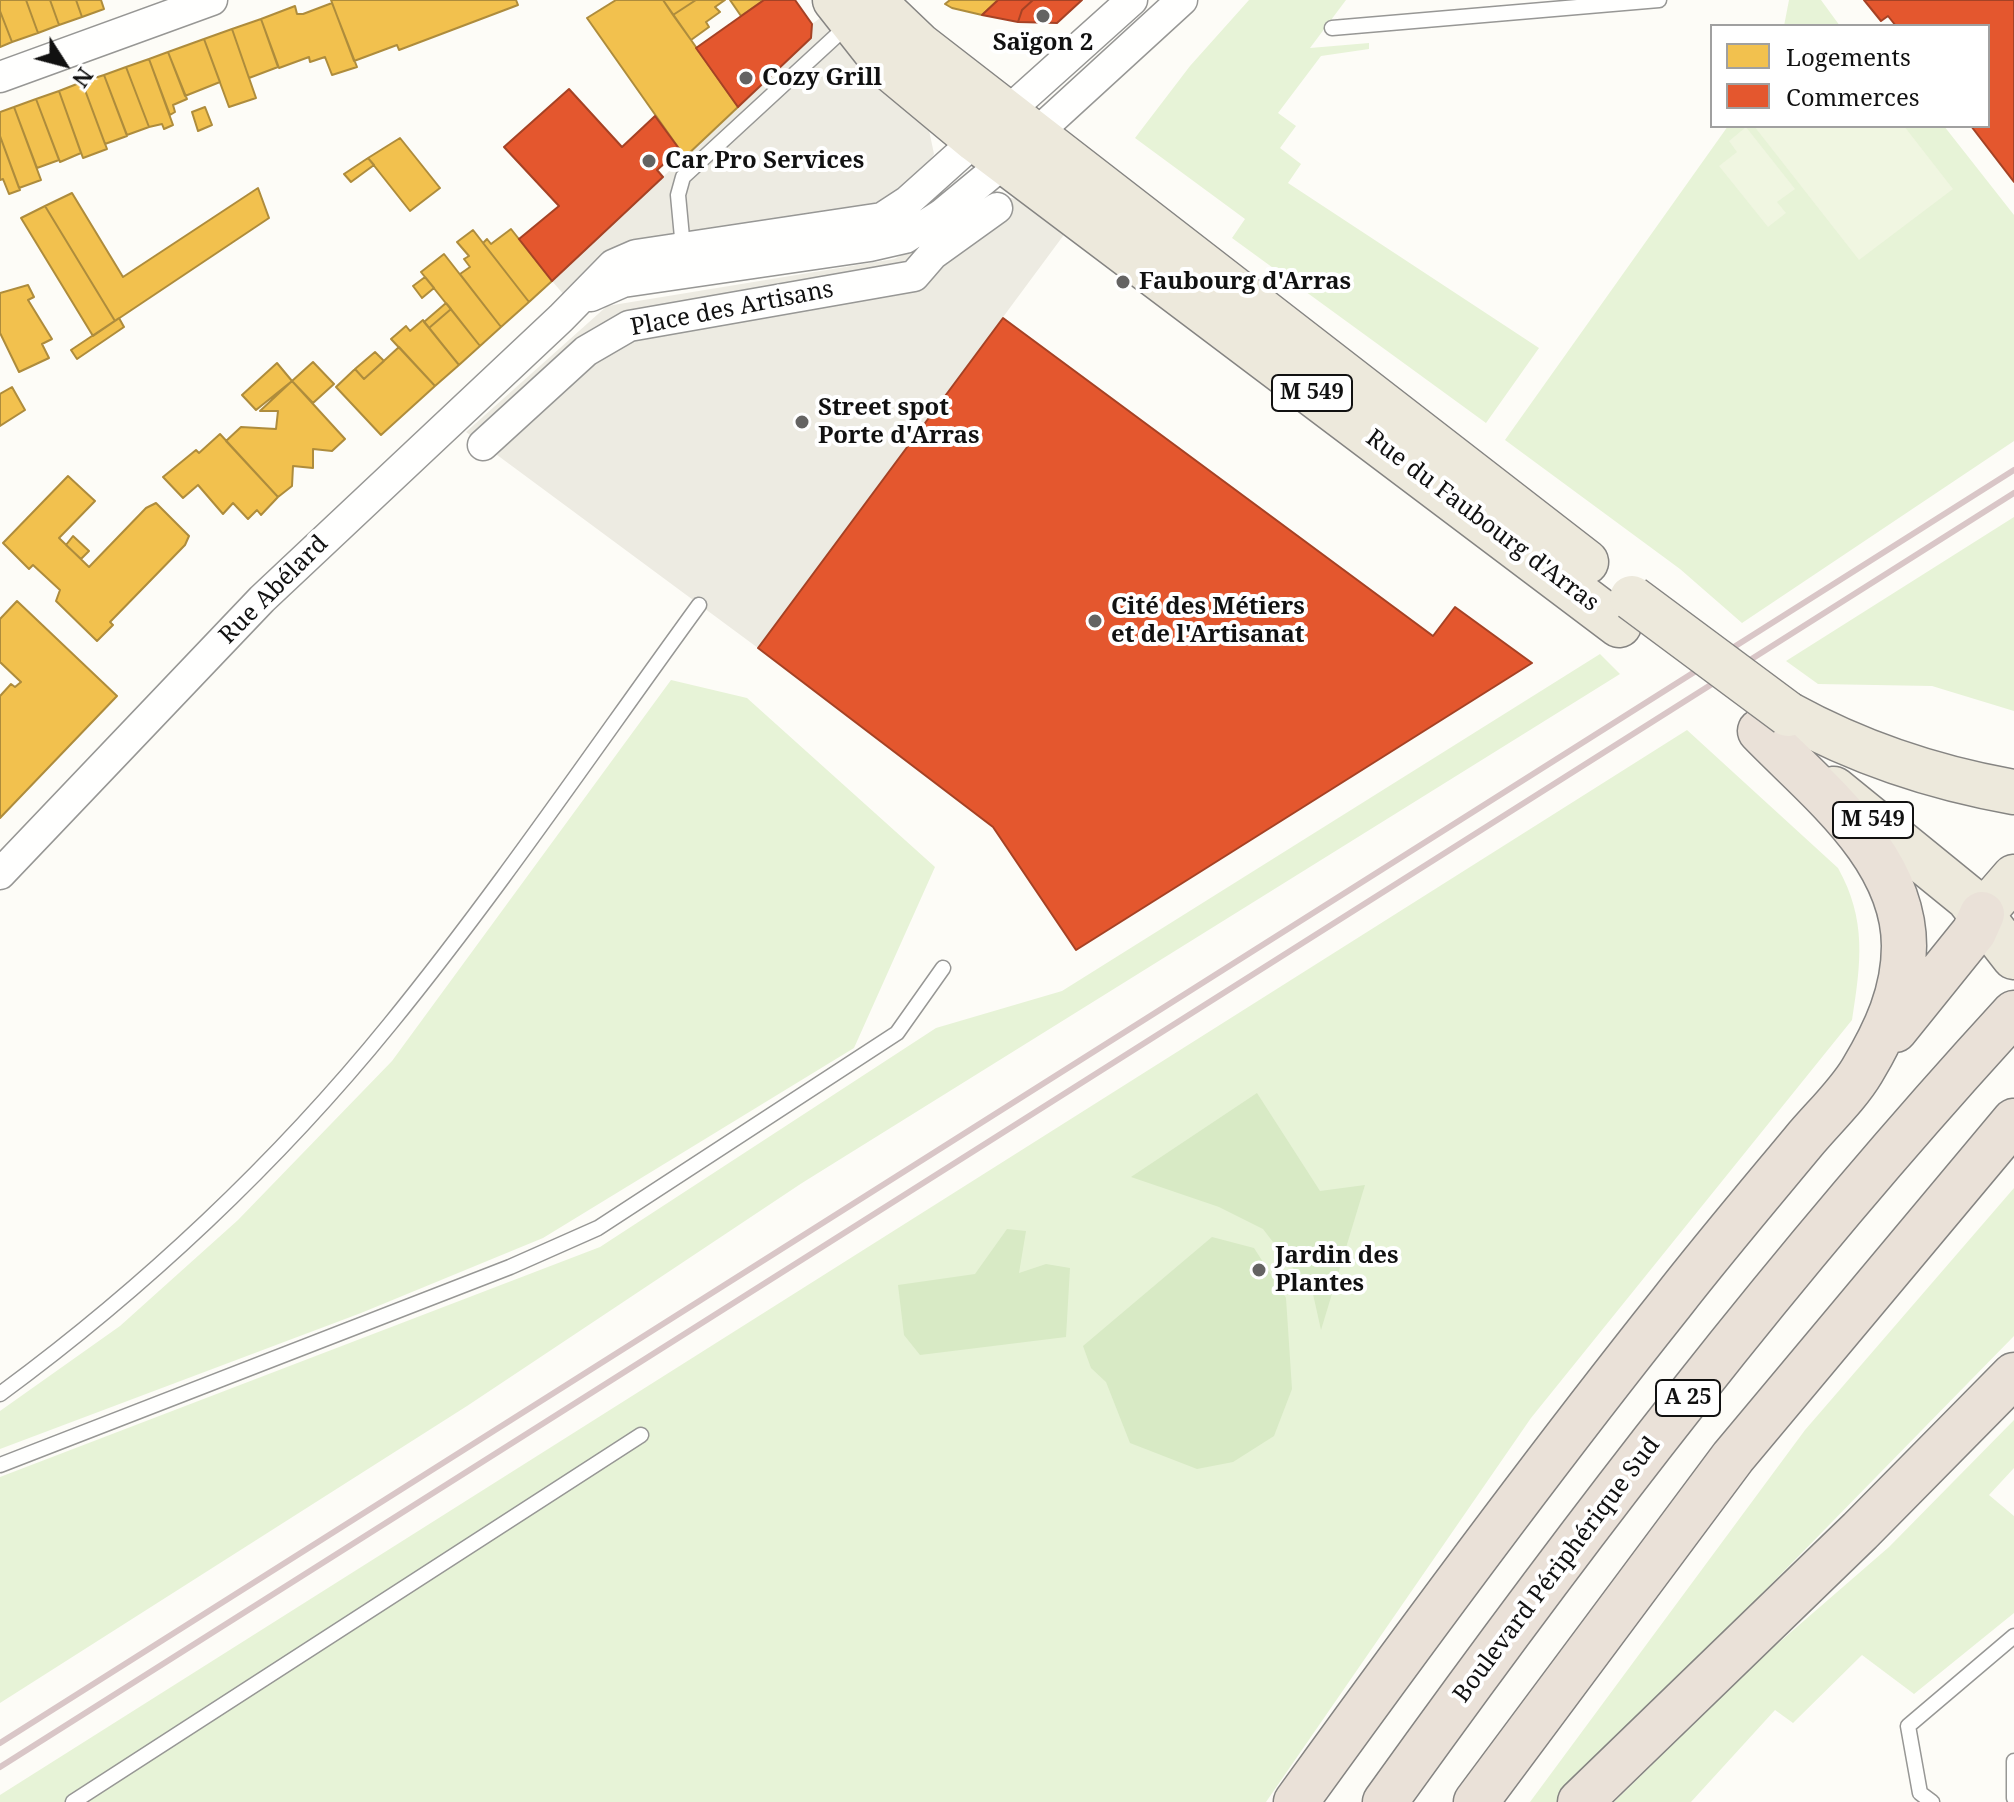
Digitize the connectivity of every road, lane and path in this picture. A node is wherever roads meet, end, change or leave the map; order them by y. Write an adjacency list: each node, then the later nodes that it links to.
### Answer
1 (212, 0): 7 (street)
2 (1132, 0): 8 (street)
3 (1182, 0): 8 (street)
4 (1659, 0): 6 (lane)
5 (853, 7): 8 (main road, Rue du Faubourg d'Arras / M 549); 10 (lane)
6 (1332, 28)
7 (0, 77)
8 (1006, 137): 10 (street, Rue Abélard); 11 (street, Rue Abélard); 14 (main road, Rue du Faubourg d'Arras / M 549)
9 (997, 208): 12 (street, Place des Artisans)
10 (683, 248): 11 (street, Rue Abélard)
11 (561, 318): 16 (street, Rue Abélard)
12 (483, 445)
13 (699, 605): 24 (lane)
14 (1774, 723): 15 (main road, Rue du Faubourg d'Arras / M 549); 18 (main road, Rue du Faubourg d'Arras / M 549); 21 (highway)
15 (2014, 792)
16 (0, 874)
17 (2014, 877): 18 (main road)
18 (1999, 937): 21 (highway)
19 (943, 968): 27 (lane)
20 (2014, 1013): 34 (highway, Boulevard Périphérique Sud / A 25)
21 (1860, 1075): 33 (highway)
22 (2014, 1121): 35 (highway, A 25)
23 (2014, 1375): 28 (highway)
24 (0, 1394)
25 (2014, 1394): 28 (highway)
26 (641, 1435): 32 (lane)
27 (0, 1465)
28 (1860, 1531): 36 (highway)
29 (2014, 1636): 37 (lane)
30 (2014, 1761): 31 (lane)
31 (2014, 1798)
32 (73, 1802)
33 (1296, 1802)
34 (1385, 1802)
35 (1476, 1802)
36 (1580, 1802)
37 (1932, 1802)

